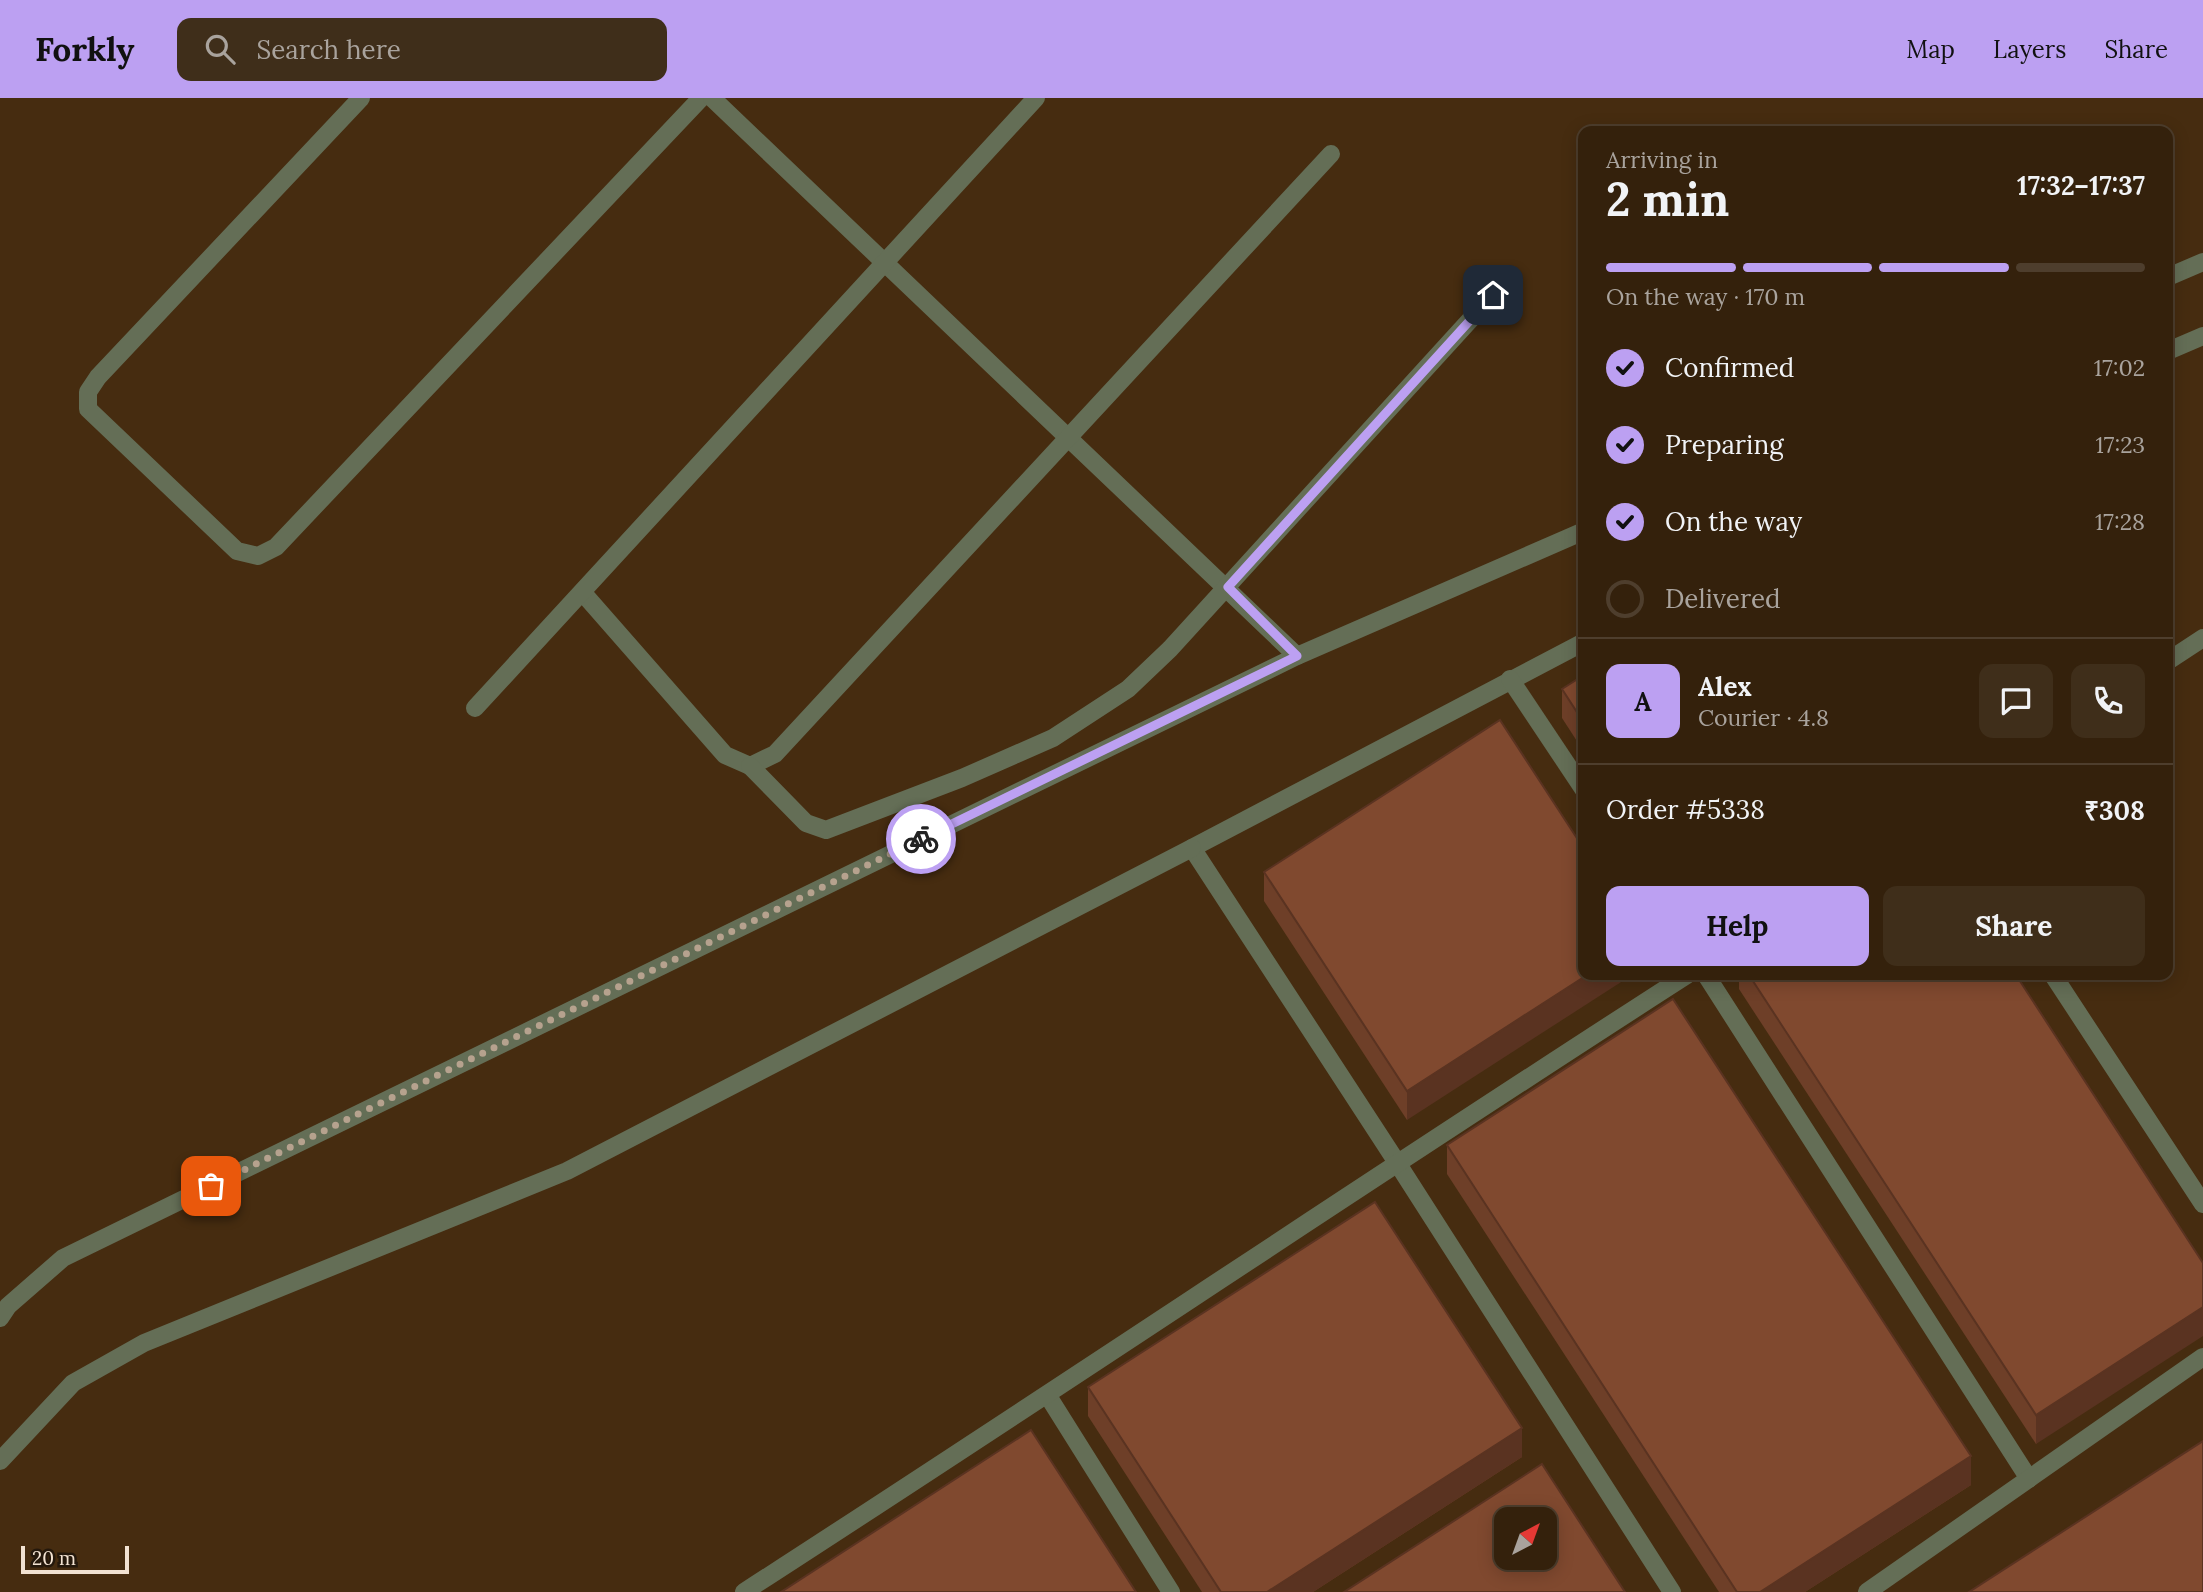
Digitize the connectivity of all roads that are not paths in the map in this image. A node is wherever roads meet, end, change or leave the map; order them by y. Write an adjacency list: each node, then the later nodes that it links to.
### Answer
1 (361, 98): 2 (street)
2 (701, 98)
3 (712, 98): 7 (street)
4 (1037, 98): 7 (street)
5 (1331, 154): 12 (street)
6 (2203, 262): 9 (street)
7 (887, 263): 12 (street); 15 (street)
8 (1511, 275): 14 (street)
9 (2173, 275)
10 (2203, 336): 11 (street)
11 (2173, 349)
12 (1068, 436): 14 (street); 22 (street)
13 (1578, 534): 18 (street)
14 (1228, 587): 18 (street); 22 (street)
15 (583, 593): 21 (street); 22 (street)
16 (2203, 638): 19 (street)
17 (1578, 645): 20 (street)
18 (1297, 656): 30 (street)
19 (2173, 658)
20 (1510, 679): 23 (street); 24 (street)
21 (475, 708)
22 (750, 766)
23 (1578, 781)
24 (1192, 848): 28 (street); 33 (street)
25 (1679, 980): 28 (street)
26 (1709, 980): 34 (street)
27 (2056, 980): 29 (street)
28 (1396, 1161): 32 (street); 37 (street)
29 (2203, 1204)
30 (0, 1318)
31 (2203, 1357): 34 (street)
32 (1048, 1396): 35 (street); 36 (street)
33 (0, 1461)
34 (2029, 1479): 38 (street)
35 (744, 1592)
36 (1171, 1592)
37 (1672, 1592)
38 (1867, 1592)

